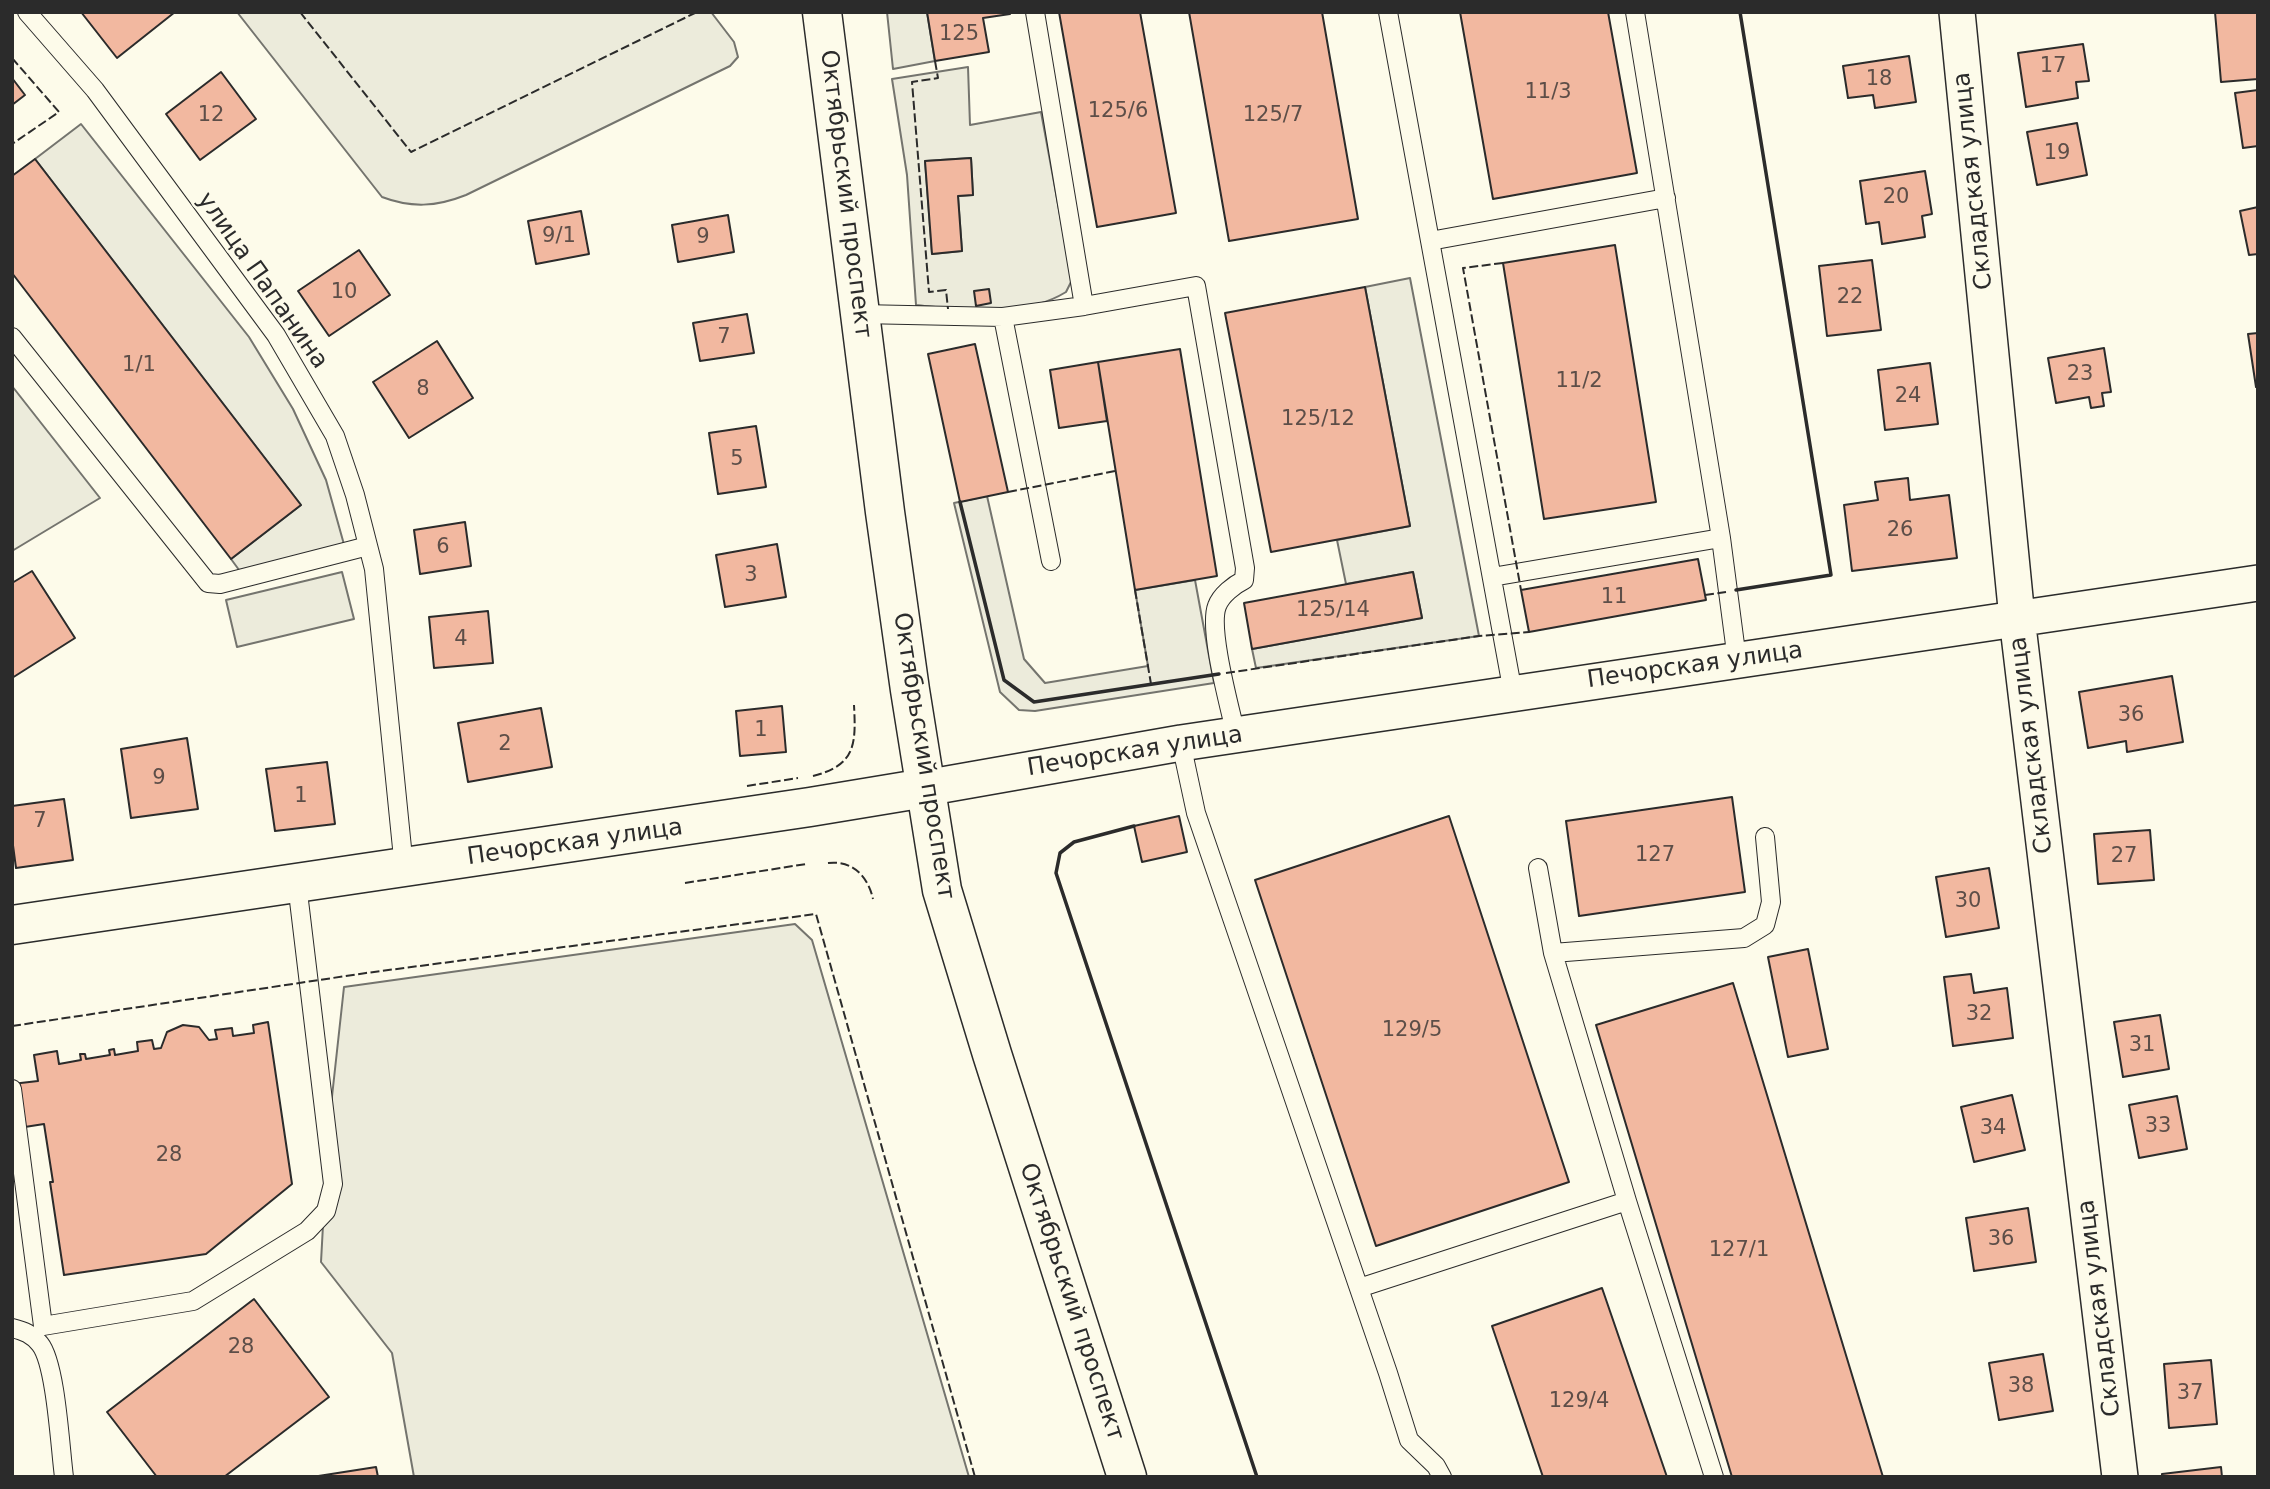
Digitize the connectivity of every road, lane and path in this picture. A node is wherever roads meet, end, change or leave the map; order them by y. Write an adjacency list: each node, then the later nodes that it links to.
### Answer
1 (27, 12): 14 (lane, улица Папанина)
2 (822, 12): 10 (main road, Октябрьский проспект)
3 (1035, 12): 9 (lane)
4 (1388, 12): 8 (lane)
5 (1635, 12): 7 (lane)
6 (1957, 12): 18 (street, Складская улица)
7 (1666, 198): 8 (lane); 13 (lane)
8 (1430, 241): 16 (lane)
9 (1084, 306): 11 (lane); 21 (lane)
10 (860, 314): 11 (lane); 23 (main road, Октябрьский проспект)
11 (1003, 317): 15 (lane)
12 (12, 337): 14 (lane)
13 (1721, 538): 16 (lane); 19 (lane)
14 (368, 546): 25 (lane, улица Папанина)
15 (1051, 561)
16 (1492, 577): 20 (lane)
17 (2258, 583): 18 (street, Печорская улица)
18 (2017, 618): 19 (street, Печорская улица); 39 (street, Складская улица)
19 (1737, 660): 20 (street, Печорская улица)
20 (1513, 693): 21 (street, Печорская улица)
21 (1236, 735): 22 (street, Печорская улица)
22 (1181, 743): 23 (street, Печорская улица); 32 (lane)
23 (925, 788): 25 (main road, Печорская улица); 36 (main road, Октябрьский проспект)
24 (1765, 837): 29 (lane)
25 (404, 868): 27 (main road, Печорская улица)
26 (1538, 868): 29 (lane)
27 (297, 884): 28 (main road, Печорская улица); 34 (lane)
28 (12, 925)
29 (1553, 953): 31 (lane)
30 (12, 1089): 34 (lane)
31 (1627, 1201): 32 (lane); 38 (lane)
32 (1359, 1288): 37 (lane)
33 (12, 1328): 34 (lane)
34 (39, 1333): 35 (lane)
35 (64, 1477)
36 (1126, 1477)
37 (1442, 1477)
38 (1714, 1477)
39 (2120, 1477)

